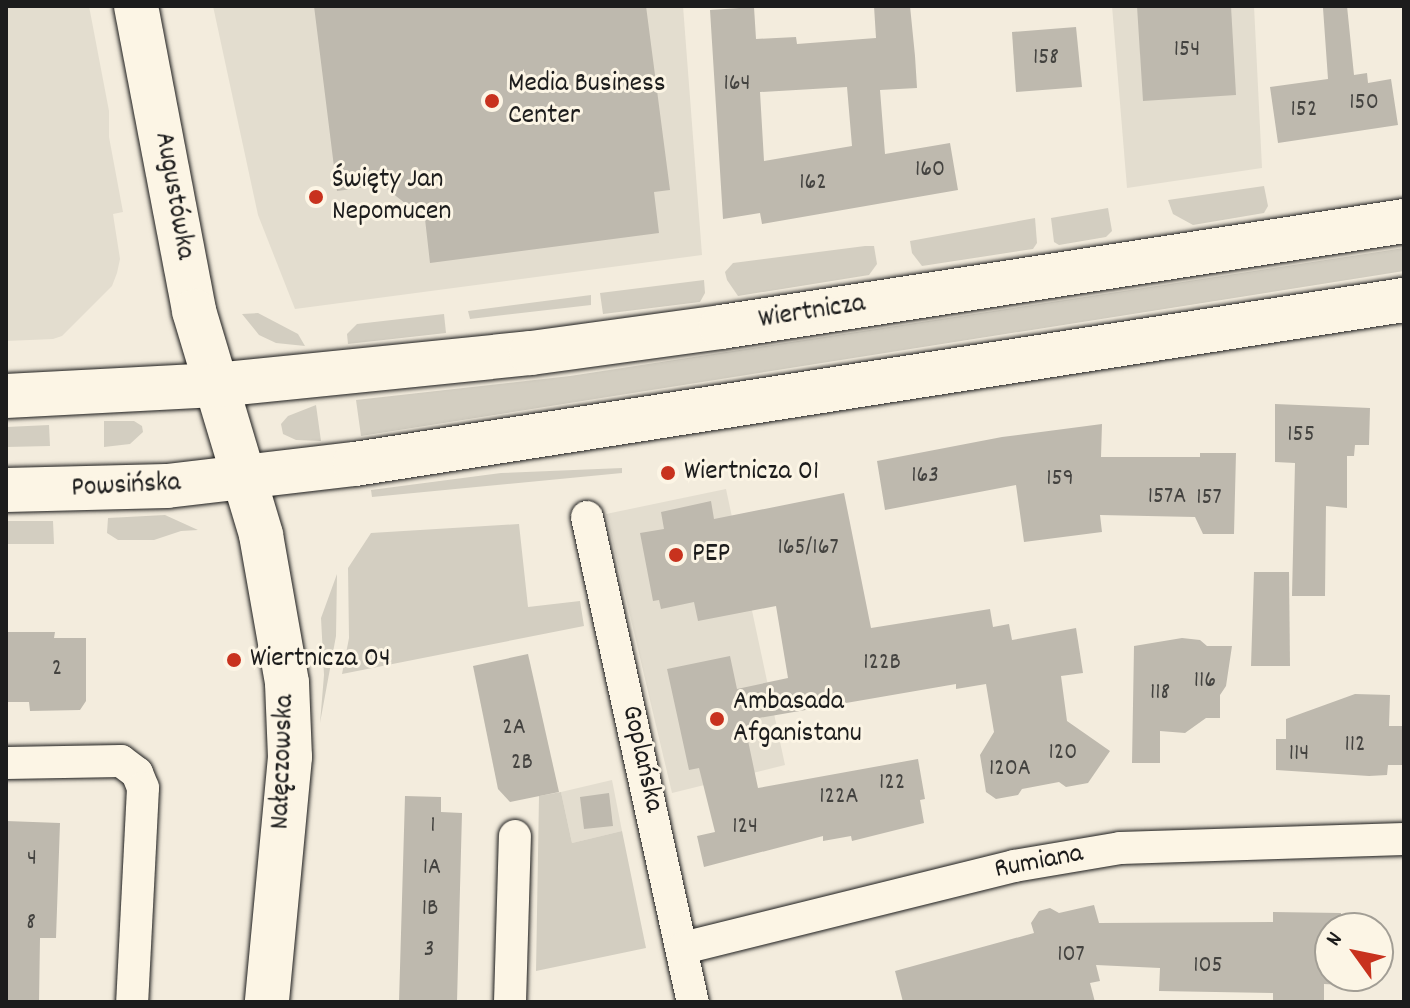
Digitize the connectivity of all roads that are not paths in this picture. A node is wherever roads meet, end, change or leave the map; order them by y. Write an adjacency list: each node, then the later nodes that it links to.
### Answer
1 (136, 6): 4 (main road, Augustówka)
2 (1404, 221): 4 (main road, Wiertnicza)
3 (1404, 300): 6 (main road)
4 (216, 385): 5 (main road); 6 (main road, Augustówka)
5 (6, 396)
6 (245, 479): 7 (main road, Powsińska); 14 (main road, Nałęczowska)
7 (6, 490)
8 (587, 517): 12 (street, Goplańska)
9 (6, 763): 13 (street)
10 (515, 836): 15 (street)
11 (1404, 839): 12 (street, Rumiana)
12 (683, 948): 16 (street, Goplańska)
13 (132, 1002)
14 (267, 1002)
15 (510, 1002)
16 (693, 1002)

